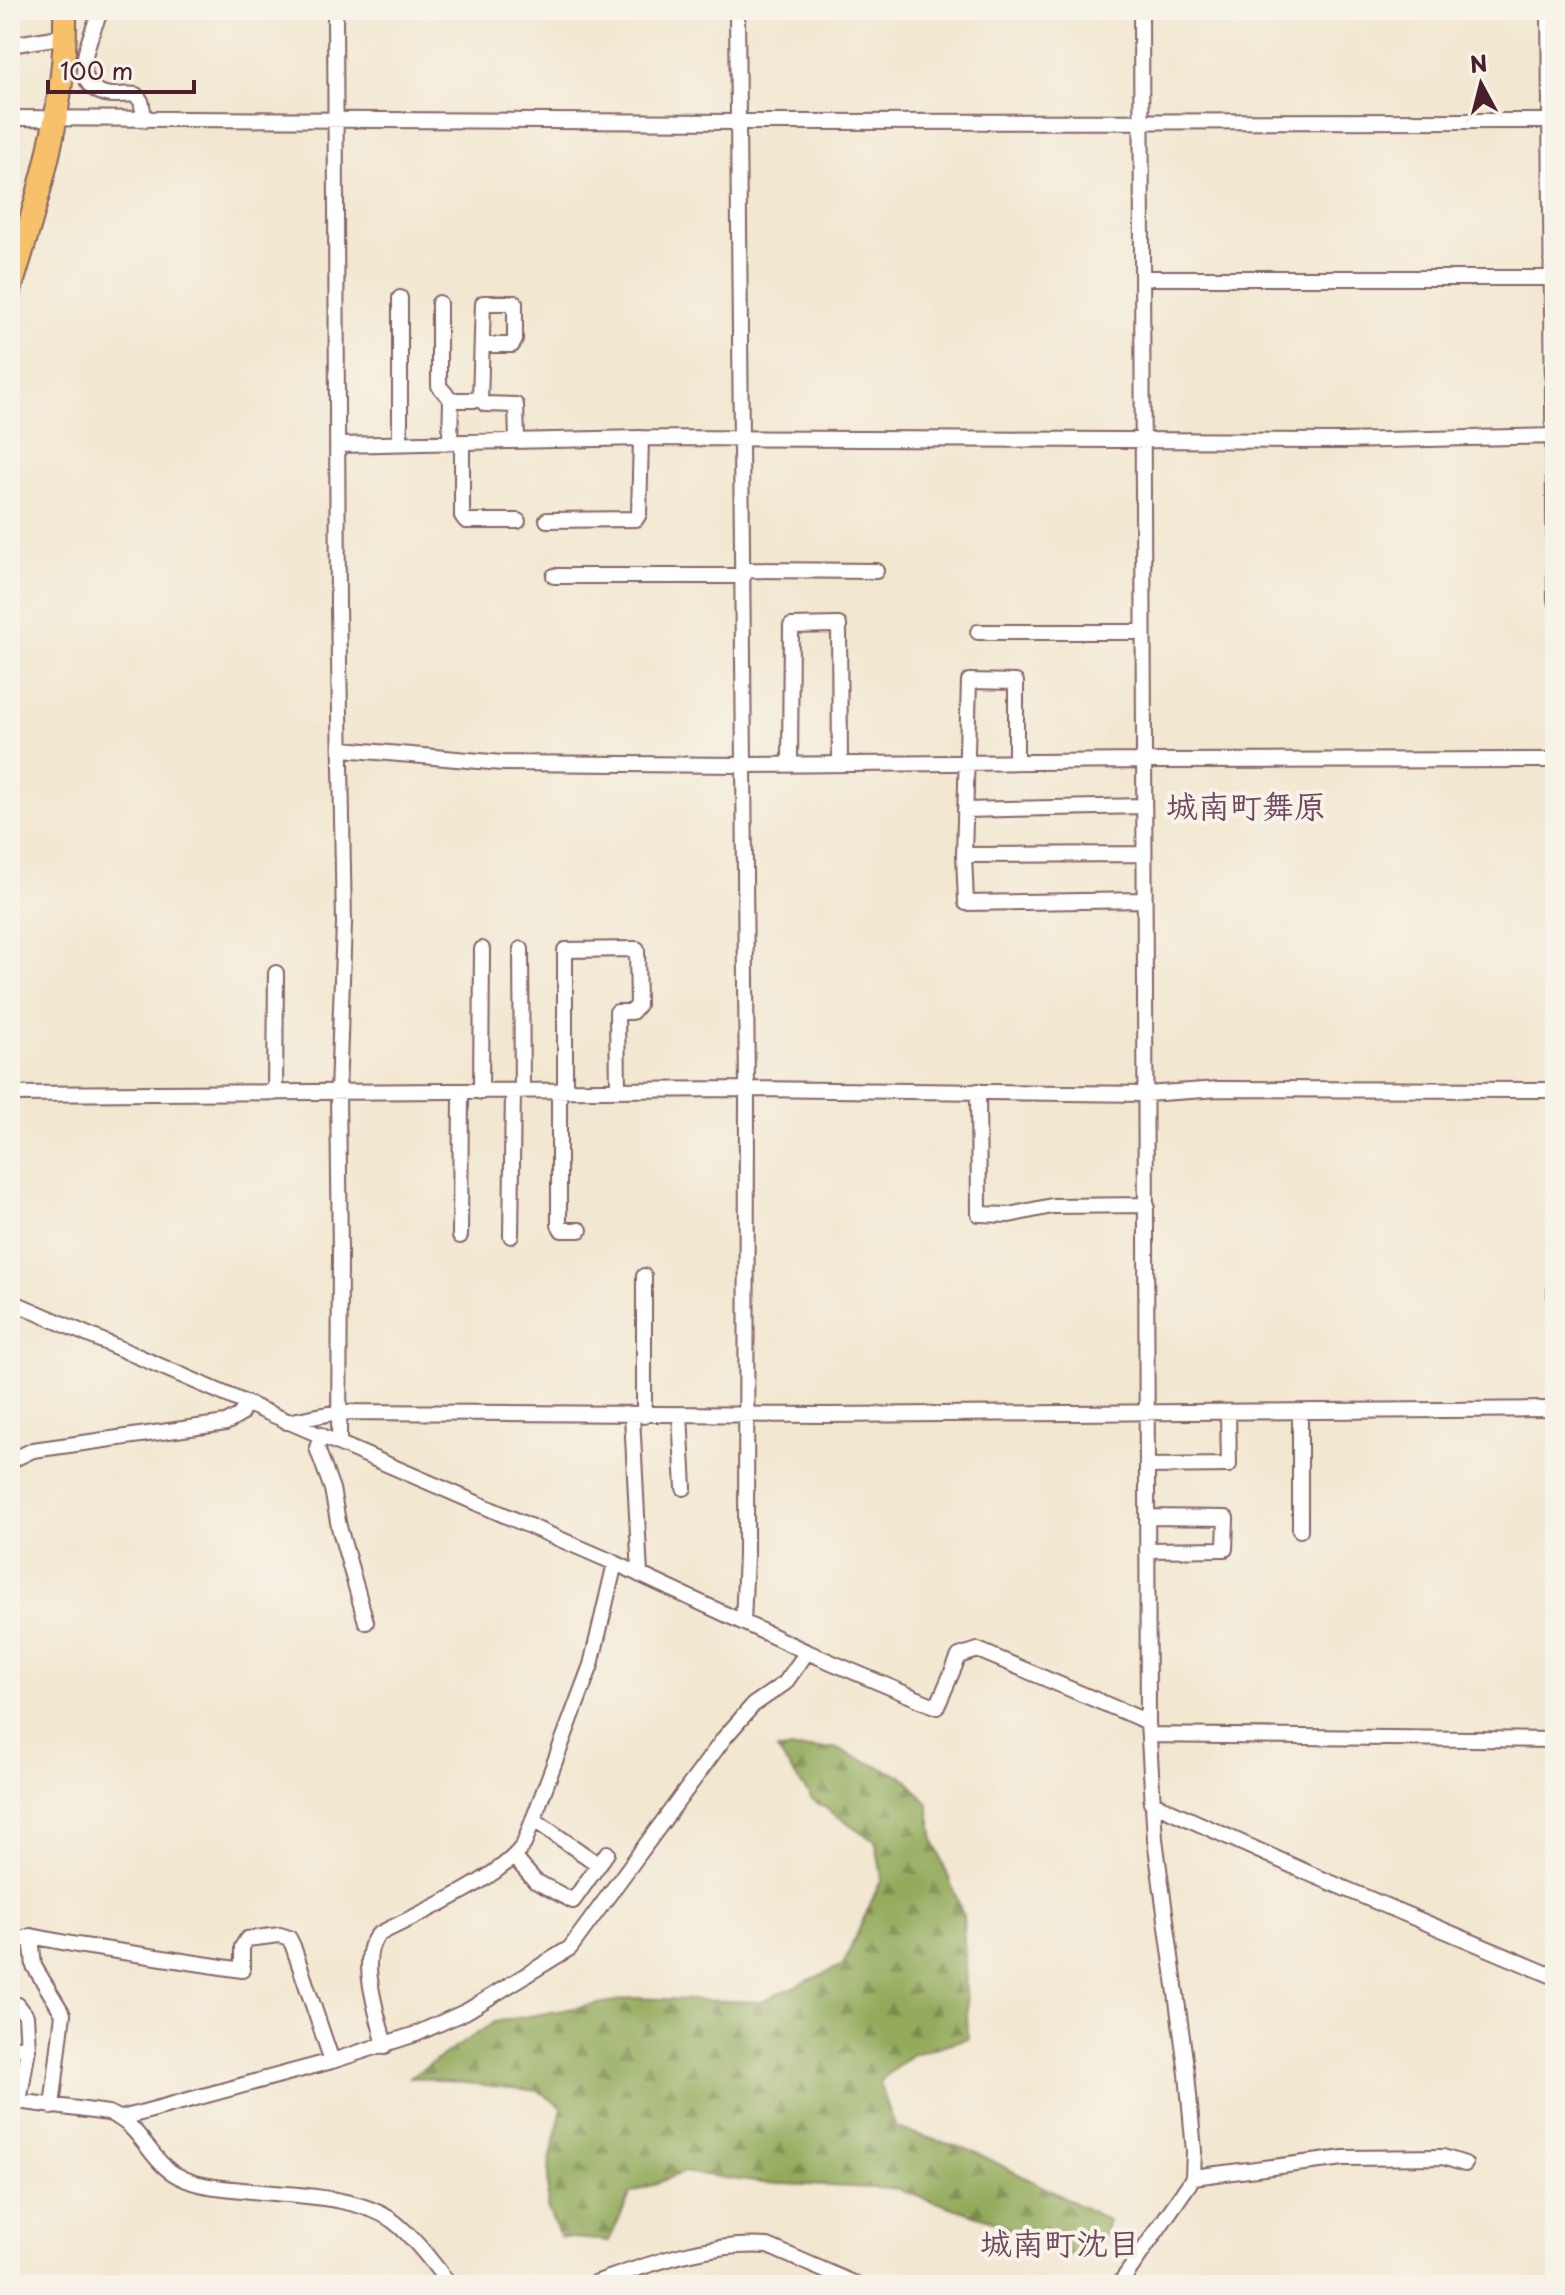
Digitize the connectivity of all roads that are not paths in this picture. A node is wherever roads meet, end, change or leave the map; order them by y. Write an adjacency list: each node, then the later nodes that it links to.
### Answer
1 (65, 10): 7 (highway)
2 (101, 10): 11 (street)
3 (335, 10): 13 (street)
4 (737, 10): 14 (street)
5 (1141, 10): 15 (street)
6 (1549, 10): 12 (street)
7 (66, 36): 8 (street); 10 (highway)
8 (10, 45)
9 (10, 118): 10 (street)
10 (53, 119): 11 (street); 18 (highway)
11 (145, 120): 13 (street)
12 (1552, 120): 15 (street); 17 (street)
13 (336, 121): 14 (street); 31 (street)
14 (738, 122): 15 (street); 26 (street)
15 (1143, 122): 16 (street)
16 (1144, 278): 17 (street); 27 (street)
17 (1554, 278): 24 (street)
18 (10, 290)
19 (400, 298): 30 (street)
20 (439, 303): 22 (street)
21 (482, 345): 22 (street)
22 (451, 400): 29 (street)
23 (485, 404): 28 (street)
24 (1554, 436): 27 (street); 37 (street)
25 (641, 438): 26 (street); 28 (street); 32 (street)
26 (742, 440): 27 (street); 35 (street)
27 (1142, 440): 39 (street)
28 (517, 441): 29 (street)
29 (456, 442): 30 (street); 33 (street)
30 (400, 443): 31 (street)
31 (339, 445): 40 (street)
32 (547, 520)
33 (518, 521)
34 (876, 571): 35 (street)
35 (744, 573): 36 (street); 47 (street)
36 (554, 576)
37 (1555, 600)
38 (978, 632): 39 (street)
39 (1143, 632): 42 (street)
40 (343, 749): 47 (street); 65 (street)
41 (1555, 760): 42 (street)
42 (1143, 761): 44 (street); 48 (street)
43 (966, 762): 44 (street); 44 (street); 46 (street); 49 (street)
44 (1016, 762)
45 (790, 764): 46 (street); 46 (street); 47 (street)
46 (840, 764)
47 (743, 765): 56 (street)
48 (1144, 806): 49 (street); 50 (street)
49 (965, 810): 51 (street)
50 (1144, 854): 51 (street); 52 (street)
51 (964, 855): 52 (street)
52 (1144, 900): 67 (street)
53 (482, 949): 63 (street)
54 (521, 949): 59 (street)
55 (276, 973): 64 (street)
56 (747, 1089): 57 (street); 61 (street); 83 (street)
57 (618, 1090): 60 (street); 60 (street)
58 (1555, 1090): 67 (street)
59 (517, 1091): 60 (street); 63 (street); 71 (street)
60 (562, 1091): 69 (street)
61 (978, 1091): 67 (street); 68 (street)
62 (461, 1092): 63 (street); 65 (street); 70 (street)
63 (481, 1092)
64 (275, 1093): 65 (street); 66 (street)
65 (338, 1093): 78 (street)
66 (10, 1094)
67 (1146, 1094): 68 (street)
68 (1147, 1205): 81 (street)
69 (580, 1230)
70 (460, 1236)
71 (511, 1236)
72 (644, 1276): 84 (street)
73 (1555, 1282): 75 (street)
74 (10, 1301): 76 (street)
75 (1555, 1333)
76 (246, 1404): 85 (street); 88 (street)
77 (1555, 1409): 79 (street)
78 (338, 1412): 84 (street); 85 (street); 87 (street)
79 (1300, 1412): 80 (street); 92 (street)
80 (1228, 1413): 81 (street); 89 (street)
81 (1147, 1414): 83 (street); 89 (street)
82 (680, 1415): 83 (street); 84 (street); 90 (street)
83 (745, 1415): 97 (street)
84 (638, 1416): 95 (street)
85 (287, 1422): 86 (street)
86 (321, 1435): 87 (street); 96 (street)
87 (339, 1443): 94 (street)
88 (10, 1461)
89 (1147, 1466): 91 (street)
90 (684, 1488)
91 (1147, 1517): 93 (street); 93 (street)
92 (1300, 1530)
93 (1147, 1550): 99 (street)
94 (615, 1563): 95 (street); 102 (street)
95 (640, 1575): 97 (street)
96 (366, 1622)
97 (743, 1622): 98 (street)
98 (807, 1652): 99 (street); 109 (street)
99 (1149, 1729): 100 (street); 101 (street)
100 (1555, 1740)
101 (1151, 1802): 106 (street); 116 (street)
102 (533, 1819): 103 (street); 103 (street)
103 (515, 1858): 109 (street)
104 (31, 1936): 105 (street); 111 (street); 113 (street)
105 (10, 1943)
106 (1555, 1977)
107 (18, 2005): 110 (street)
108 (10, 2046): 110 (street)
109 (385, 2046): 111 (street)
110 (28, 2048): 112 (street)
111 (332, 2061): 114 (street)
112 (14, 2101): 113 (street)
113 (52, 2107): 114 (street)
114 (122, 2118): 118 (street)
115 (1465, 2164): 116 (street)
116 (1193, 2177): 121 (street)
117 (828, 2280): 119 (street); 120 (street)
118 (450, 2285)
119 (589, 2285)
120 (858, 2285)
121 (1119, 2285)

